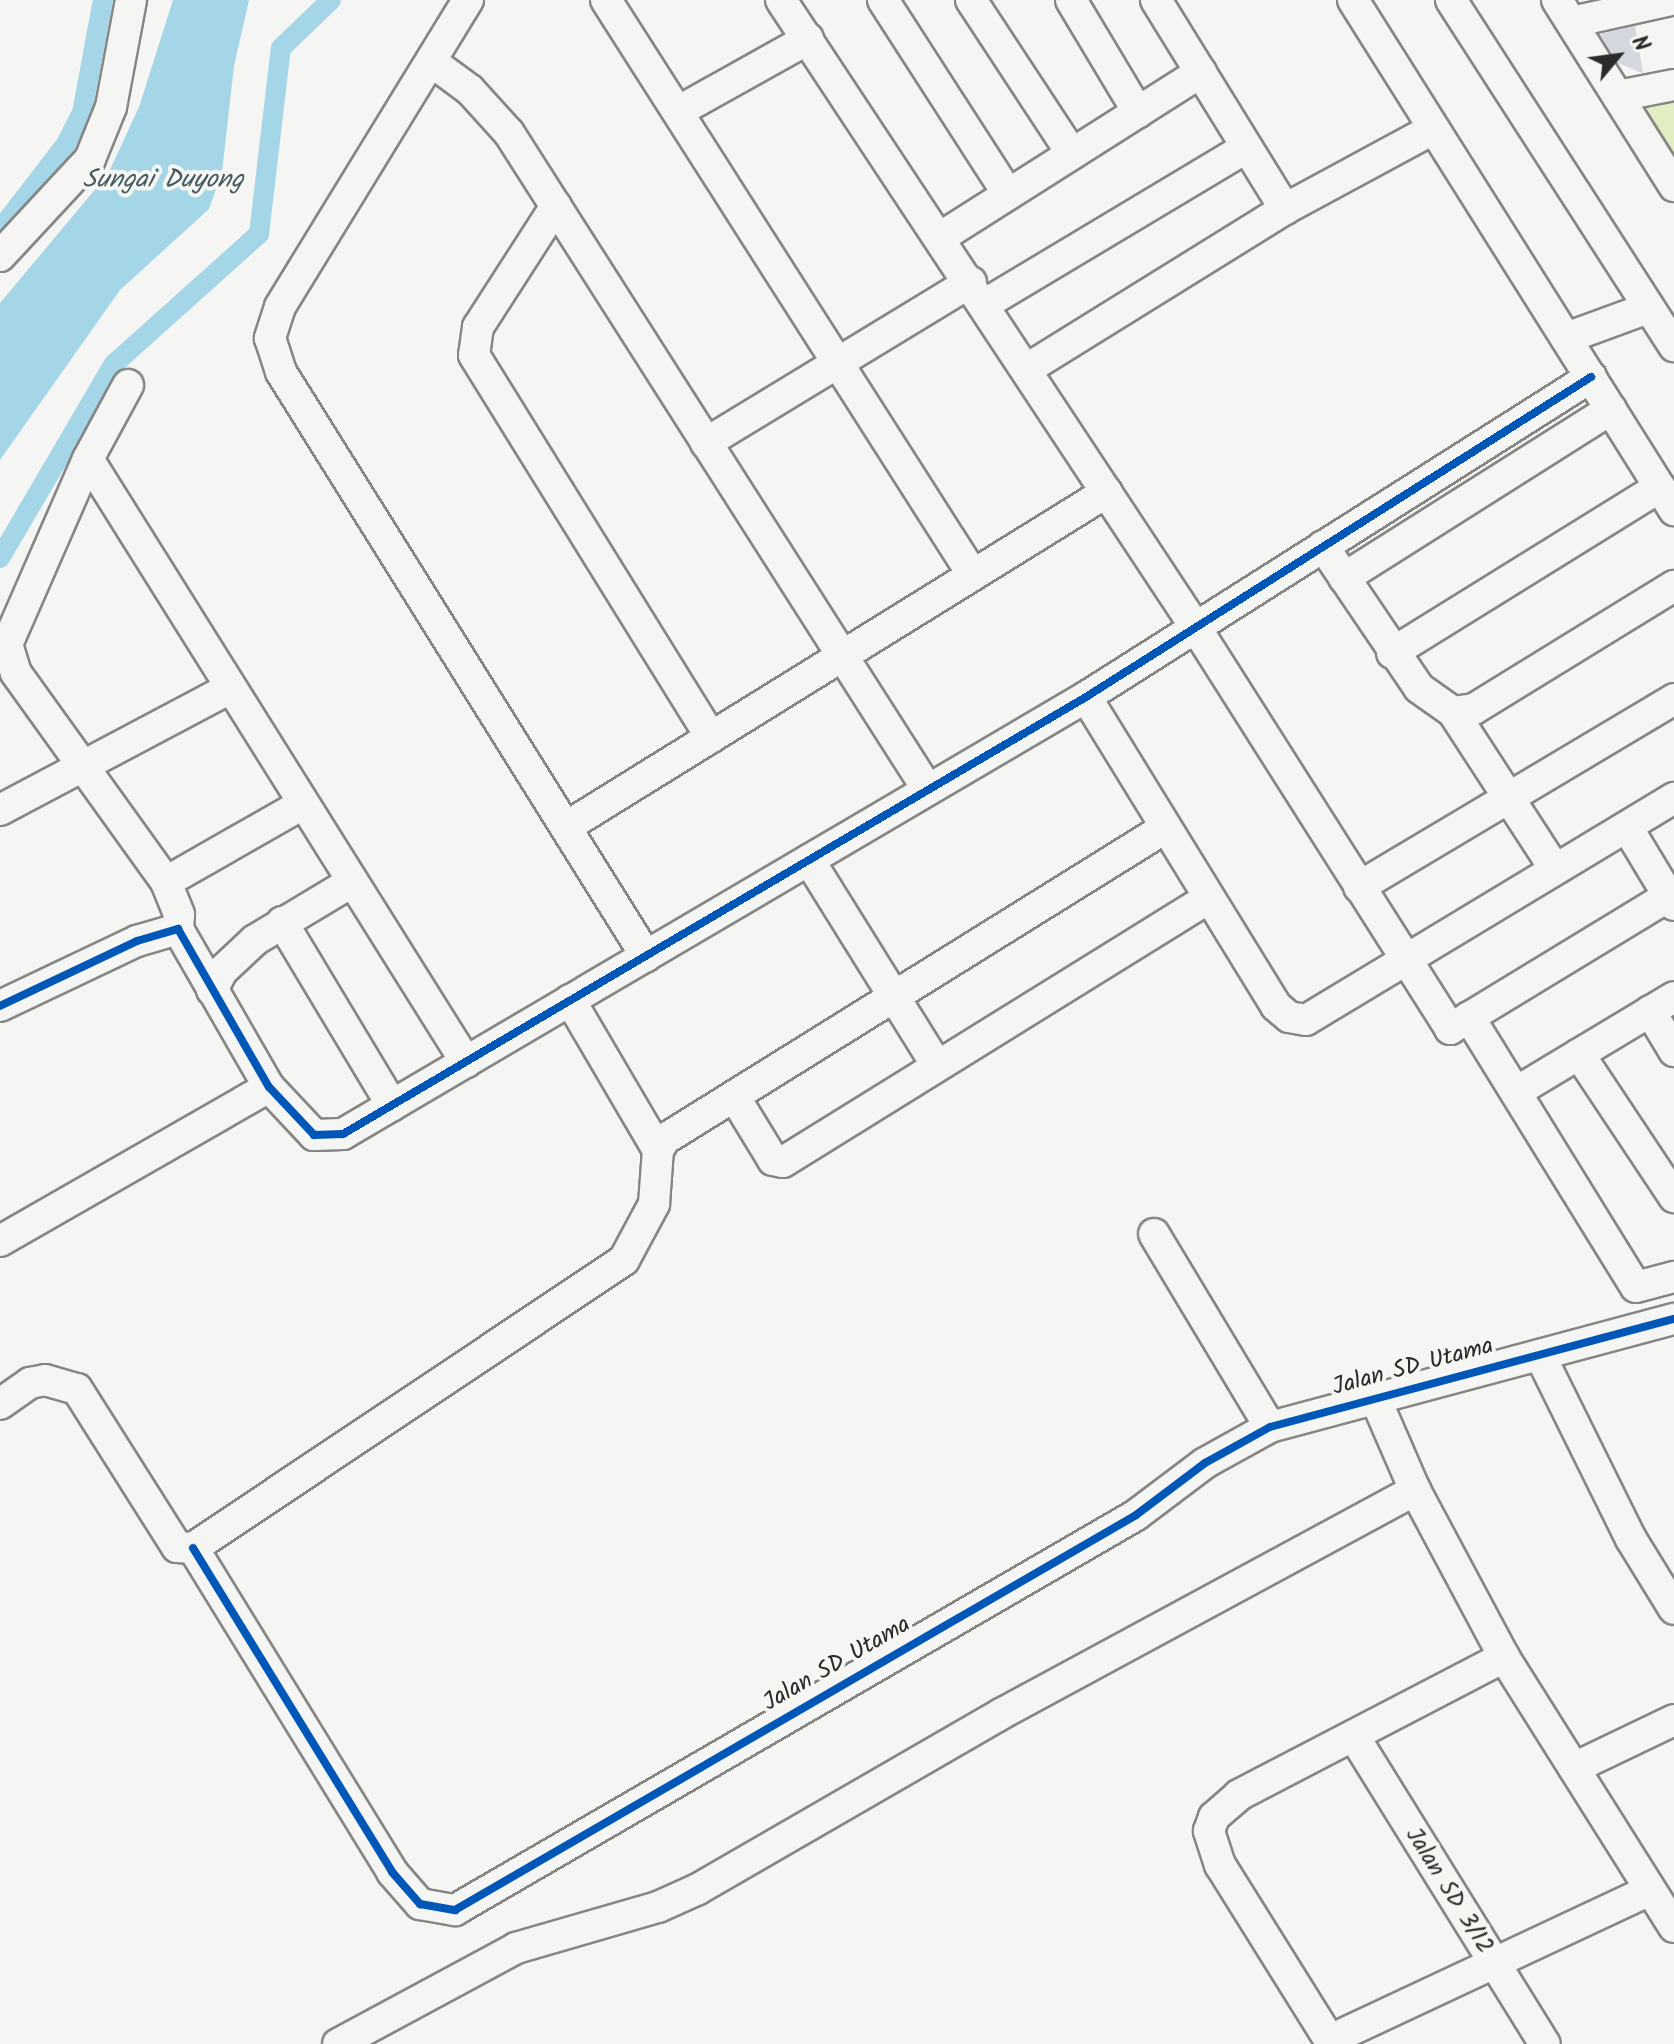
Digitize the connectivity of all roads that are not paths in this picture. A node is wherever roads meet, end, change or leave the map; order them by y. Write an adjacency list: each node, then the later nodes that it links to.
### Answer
1 (131, 0): 28 (street)
2 (468, 0): 14 (street)
3 (606, 0): 18 (street)
4 (781, 0): 13 (street)
5 (883, 0): 24 (street)
6 (971, 0): 22 (street)
7 (1071, 0): 19 (street)
8 (1156, 0): 15 (street)
9 (1353, 0): 20 (street)
10 (1451, 0): 30 (street)
11 (1671, 0): 12 (street)
12 (1564, 11): 17 (street)
13 (808, 39): 18 (street); 27 (street)
14 (432, 62): 25 (street); 60 (street)
15 (1201, 72): 19 (street); 21 (street)
16 (1674, 85): 17 (street)
17 (1618, 96): 23 (street)
18 (679, 111): 33 (street)
19 (1138, 112): 22 (street)
20 (1433, 129): 26 (street); 31 (street)
21 (1247, 147): 26 (street); 29 (street)
22 (1072, 154): 24 (street)
23 (1674, 186)
24 (1008, 194): 27 (street)
25 (556, 206): 38 (street); 53 (street)
26 (1285, 209): 34 (street)
27 (941, 237): 29 (street)
28 (2, 249)
29 (978, 293): 33 (street); 34 (street)
30 (1660, 313): 31 (street); 32 (street)
31 (1566, 338): 35 (street)
32 (1674, 346)
33 (838, 359): 38 (street); 43 (street)
34 (1027, 369): 40 (street)
35 (1591, 377): 37 (street); 42 (street)
36 (128, 385): 39 (street)
37 (1611, 409): 41 (street); 44 (street)
38 (706, 443): 48 (street)
39 (88, 459): 49 (street); 54 (street)
40 (1107, 492): 43 (street); 46 (street)
41 (1667, 499): 47 (street)
42 (1323, 546): 44 (street); 46 (street)
43 (973, 575): 48 (street)
44 (1344, 578): 47 (street)
45 (1674, 586): 52 (street)
46 (1196, 628): 50 (street); 67 (street)
47 (1392, 653): 52 (street)
48 (842, 656): 53 (street); 55 (street)
49 (230, 688): 54 (street); 58 (street)
50 (1086, 697): 55 (street); 62 (street)
51 (1674, 699): 56 (street)
52 (1453, 712): 56 (street)
53 (711, 737): 60 (street)
54 (81, 770): 59 (street); 65 (street)
55 (928, 790): 63 (street)
56 (1510, 798): 64 (street); 67 (street)
57 (1674, 798): 61 (street)
58 (303, 804): 65 (street); 66 (street)
59 (0, 810)
60 (566, 827): 72 (street)
61 (1627, 827): 64 (street); 68 (street)
62 (1165, 828): 69 (street); 75 (street)
63 (809, 860): 72 (street); 75 (street)
64 (1555, 869): 73 (street)
65 (166, 882): 71 (street)
66 (352, 882): 70 (street); 82 (street)
67 (1359, 887): 73 (street)
68 (1672, 898): 79 (street)
69 (1207, 899): 73 (street); 83 (street)
70 (282, 922): 74 (street); 87 (street)
71 (178, 929): 74 (street); 78 (street)
72 (646, 956): 76 (street)
73 (1406, 960): 79 (street)
74 (212, 990): 84 (street)
75 (895, 996): 83 (street); 86 (street)
76 (570, 1000): 82 (street); 88 (street)
77 (1662, 1004): 80 (street); 81 (street)
78 (0, 1006)
79 (1460, 1023): 85 (street)
80 (1674, 1051)
81 (1579, 1054): 85 (street); 89 (street)
82 (466, 1062): 87 (street)
83 (936, 1064): 86 (street)
84 (269, 1087): 87 (street); 91 (street)
85 (1516, 1092): 92 (street)
86 (734, 1096): 88 (street)
87 (392, 1105)
88 (658, 1150): 99 (street)
89 (1674, 1197)
90 (1154, 1234): 97 (street)
91 (0, 1241)
92 (1674, 1277)
93 (1674, 1319): 94 (street, Jalan SD Utama)
94 (1540, 1355): 95 (street, Jalan SD Utama); 100 (street)
95 (1375, 1398): 97 (street, Jalan SD Utama); 98 (street)
96 (0, 1404): 99 (street)
97 (1270, 1427): 99 (street, Jalan SD Utama)
98 (1415, 1490): 101 (street); 108 (street)
99 (193, 1548)
100 (1674, 1609)
101 (1504, 1657): 103 (street); 104 (street)
102 (1674, 1720): 104 (street)
103 (1355, 1738): 106 (street, Jalan SD 3/12); 107 (street)
104 (1574, 1768): 105 (street)
105 (1665, 1907): 106 (street)
106 (1494, 1963): 107 (street); 109 (street, Jalan SD 3/12)
107 (1331, 2042)
108 (338, 2044)
109 (1545, 2044)

